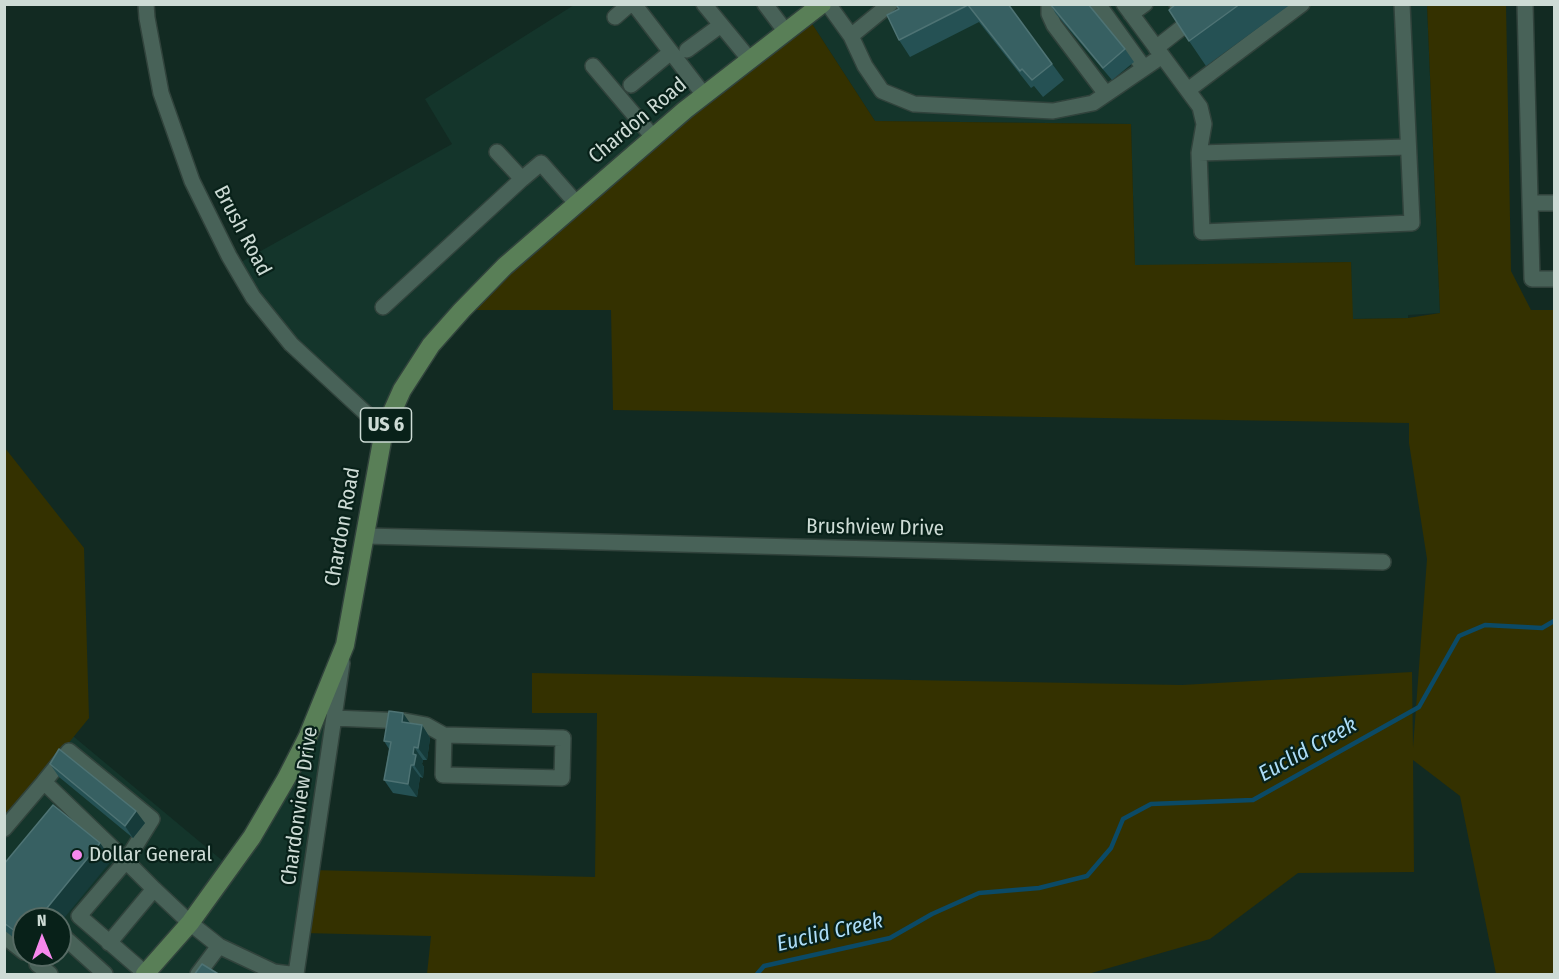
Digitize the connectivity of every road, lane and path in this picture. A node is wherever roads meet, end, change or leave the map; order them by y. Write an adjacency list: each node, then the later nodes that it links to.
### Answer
1 (146, 4): 40 (street, Brush Road)
2 (632, 4): 16 (street); 21 (street)
3 (704, 4): 17 (street)
4 (765, 4): 18 (street)
5 (822, 4): 18 (main road, Chardon Road / US 6)
6 (828, 4): 19 (street)
7 (891, 4): 19 (street)
8 (1049, 4): 28 (street)
9 (1098, 4): 25 (street)
10 (1144, 4): 15 (street)
11 (1177, 4): 22 (street)
12 (1302, 4): 27 (street)
13 (1402, 4): 31 (street)
14 (1525, 4): 35 (street)
15 (1127, 9): 22 (street)
16 (615, 17)
17 (721, 25): 20 (street); 23 (street)
18 (786, 32): 23 (main road, Chardon Road / US 6)
19 (851, 36): 28 (street)
20 (687, 50)
21 (671, 52): 26 (street); 29 (street)
22 (1159, 52): 25 (street); 27 (street)
23 (750, 60): 29 (main road, Chardon Road / US 6)
24 (592, 66): 30 (street)
25 (1144, 68): 28 (street)
26 (631, 85)
27 (1188, 90): 33 (street)
28 (1106, 94)
29 (704, 95): 30 (main road, Chardon Road / US 6)
30 (653, 137): 37 (main road, Chardon Road / US 6)
31 (1408, 147): 33 (street); 33 (street)
32 (497, 152): 34 (street)
33 (1199, 153)
34 (522, 180): 37 (street); 39 (street)
35 (1530, 203): 36 (street); 38 (street)
36 (1554, 203)
37 (577, 204): 40 (main road, Chardon Road / US 6)
38 (1554, 279)
39 (383, 307)
40 (384, 429): 41 (main road, Chardon Road / US 6)
41 (366, 536): 42 (street, Brushview Drive); 43 (main road, Chardon Road / US 6)
42 (1383, 562)
43 (345, 645): 44 (street, Chardonview Drive); 50 (main road, Chardon Road / US 6)
44 (334, 718): 45 (street); 59 (street, Chardonview Drive)
45 (444, 735): 45 (street)
46 (44, 782): 47 (street); 48 (street); 48 (street)
47 (4, 829)
48 (126, 861): 49 (street); 51 (street)
49 (154, 889): 50 (street); 51 (street)
50 (190, 923): 53 (street); 55 (main road, Chardon Road / US 6)
51 (109, 943): 55 (street)
52 (72, 944): 56 (street)
53 (219, 946): 54 (street); 57 (street)
54 (265, 971): 58 (street)
55 (146, 974)
56 (105, 975)
57 (198, 975)
58 (290, 975)
59 (296, 975)

